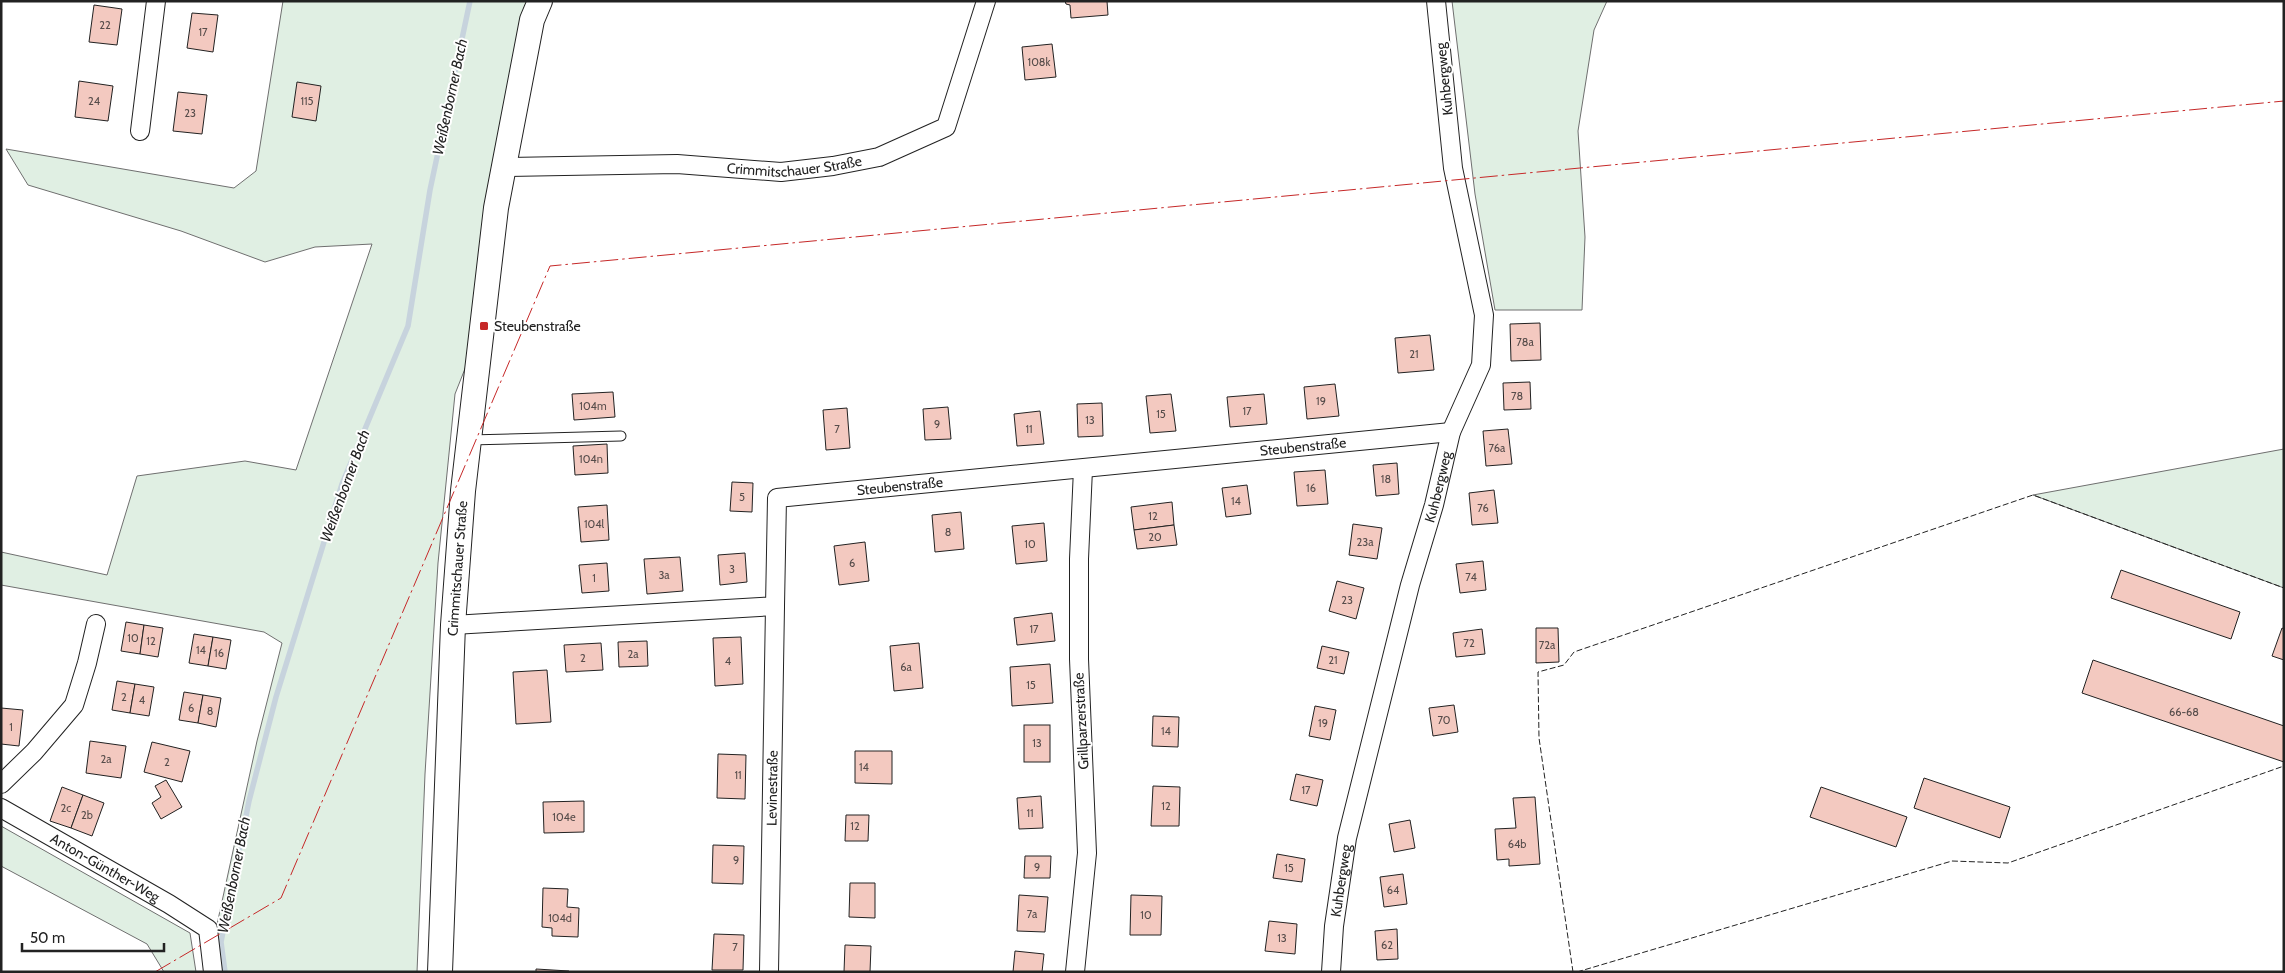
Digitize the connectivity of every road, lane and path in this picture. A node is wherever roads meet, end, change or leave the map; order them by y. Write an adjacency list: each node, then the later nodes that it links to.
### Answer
1 (156, 1): 5 (street)
2 (540, 1): 6 (main road, Crimmitschauer Straße)
3 (986, 1): 6 (street, Crimmitschauer Straße)
4 (1436, 1): 7 (street, Kuhbergweg)
5 (140, 131)
6 (505, 167): 9 (main road, Crimmitschauer Straße)
7 (1451, 432): 10 (street, Steubenstraße); 20 (street, Kuhbergweg)
8 (621, 436): 9 (lane)
9 (469, 440): 13 (main road, Crimmitschauer Straße)
10 (1083, 469): 11 (street, Steubenstraße); 19 (street, Grillparzerstraße)
11 (775, 606): 13 (street); 18 (street, Levinestraße)
12 (96, 624): 14 (street)
13 (453, 625): 17 (main road, Crimmitschauer Straße)
14 (1, 784)
15 (1, 808): 16 (street, Anton-Günther-Weg)
16 (213, 972)
17 (440, 972)
18 (769, 972)
19 (1075, 972)
20 (1331, 972)

